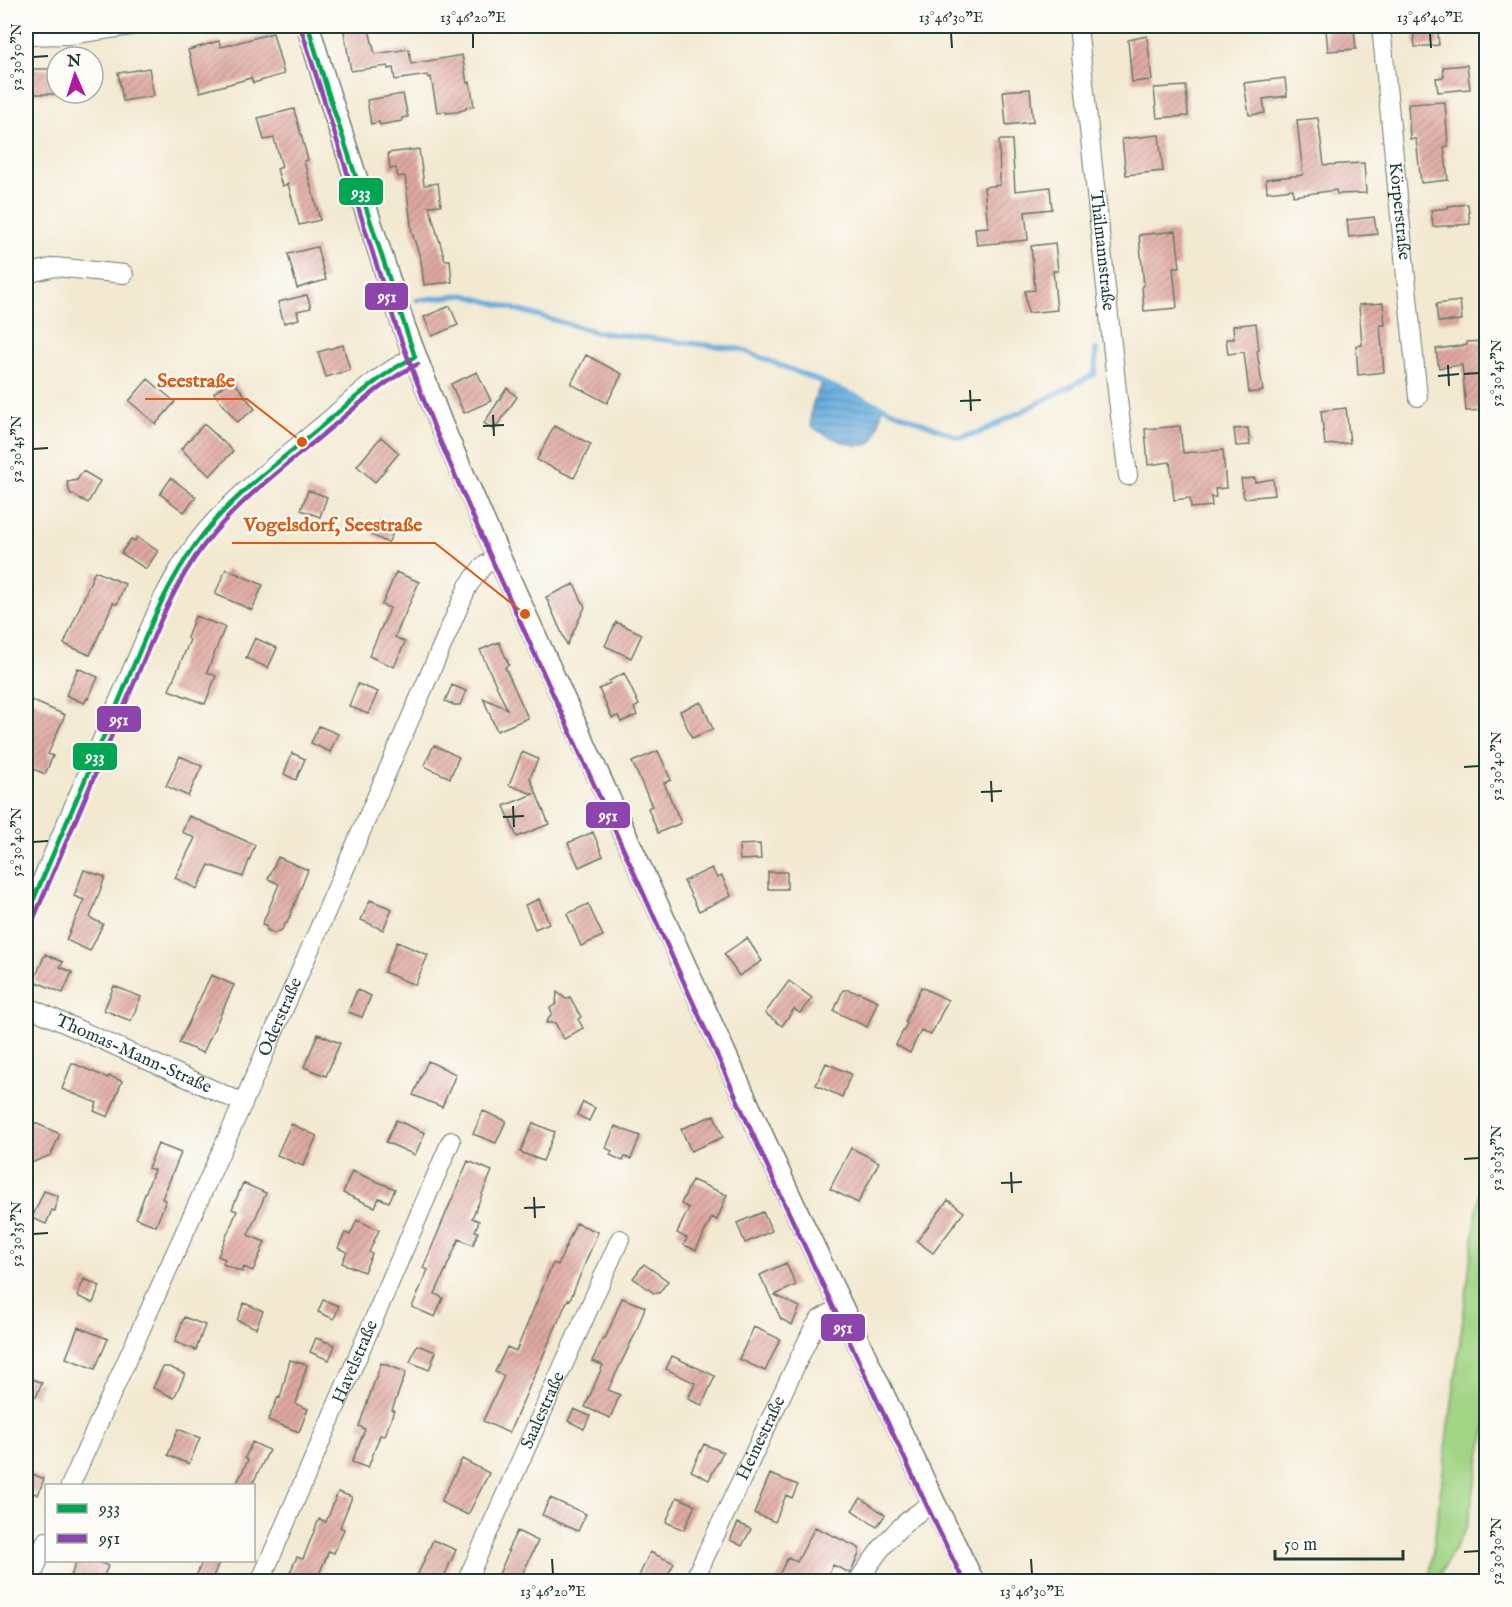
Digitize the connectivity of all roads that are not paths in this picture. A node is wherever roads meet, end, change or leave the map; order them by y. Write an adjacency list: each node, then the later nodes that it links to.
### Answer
1 (131, 26): 5 (street)
2 (308, 26): 8 (main road)
3 (1078, 26): 10 (street, Thälmannstraße)
4 (1381, 26): 9 (street, Körperstraße)
5 (26, 36)
6 (26, 274): 7 (street)
7 (124, 274)
8 (415, 357): 11 (main road); 12 (street)
9 (1418, 397)
10 (1128, 476)
11 (499, 557): 14 (street, Oderstraße); 17 (main road)
12 (26, 917)
13 (26, 1006): 14 (street, Thomas-Mann-Straße)
14 (243, 1103): 18 (street, Oderstraße)
15 (452, 1141): 22 (street, Havelstraße)
16 (620, 1239): 23 (street, Saalestraße)
17 (841, 1307): 19 (main road); 24 (street, Heinestraße)
18 (70, 1484)
19 (934, 1503): 25 (street); 26 (main road)
20 (45, 1544): 21 (street)
21 (30, 1581)
22 (260, 1581)
23 (466, 1581)
24 (693, 1581)
25 (857, 1581)
26 (972, 1581)

